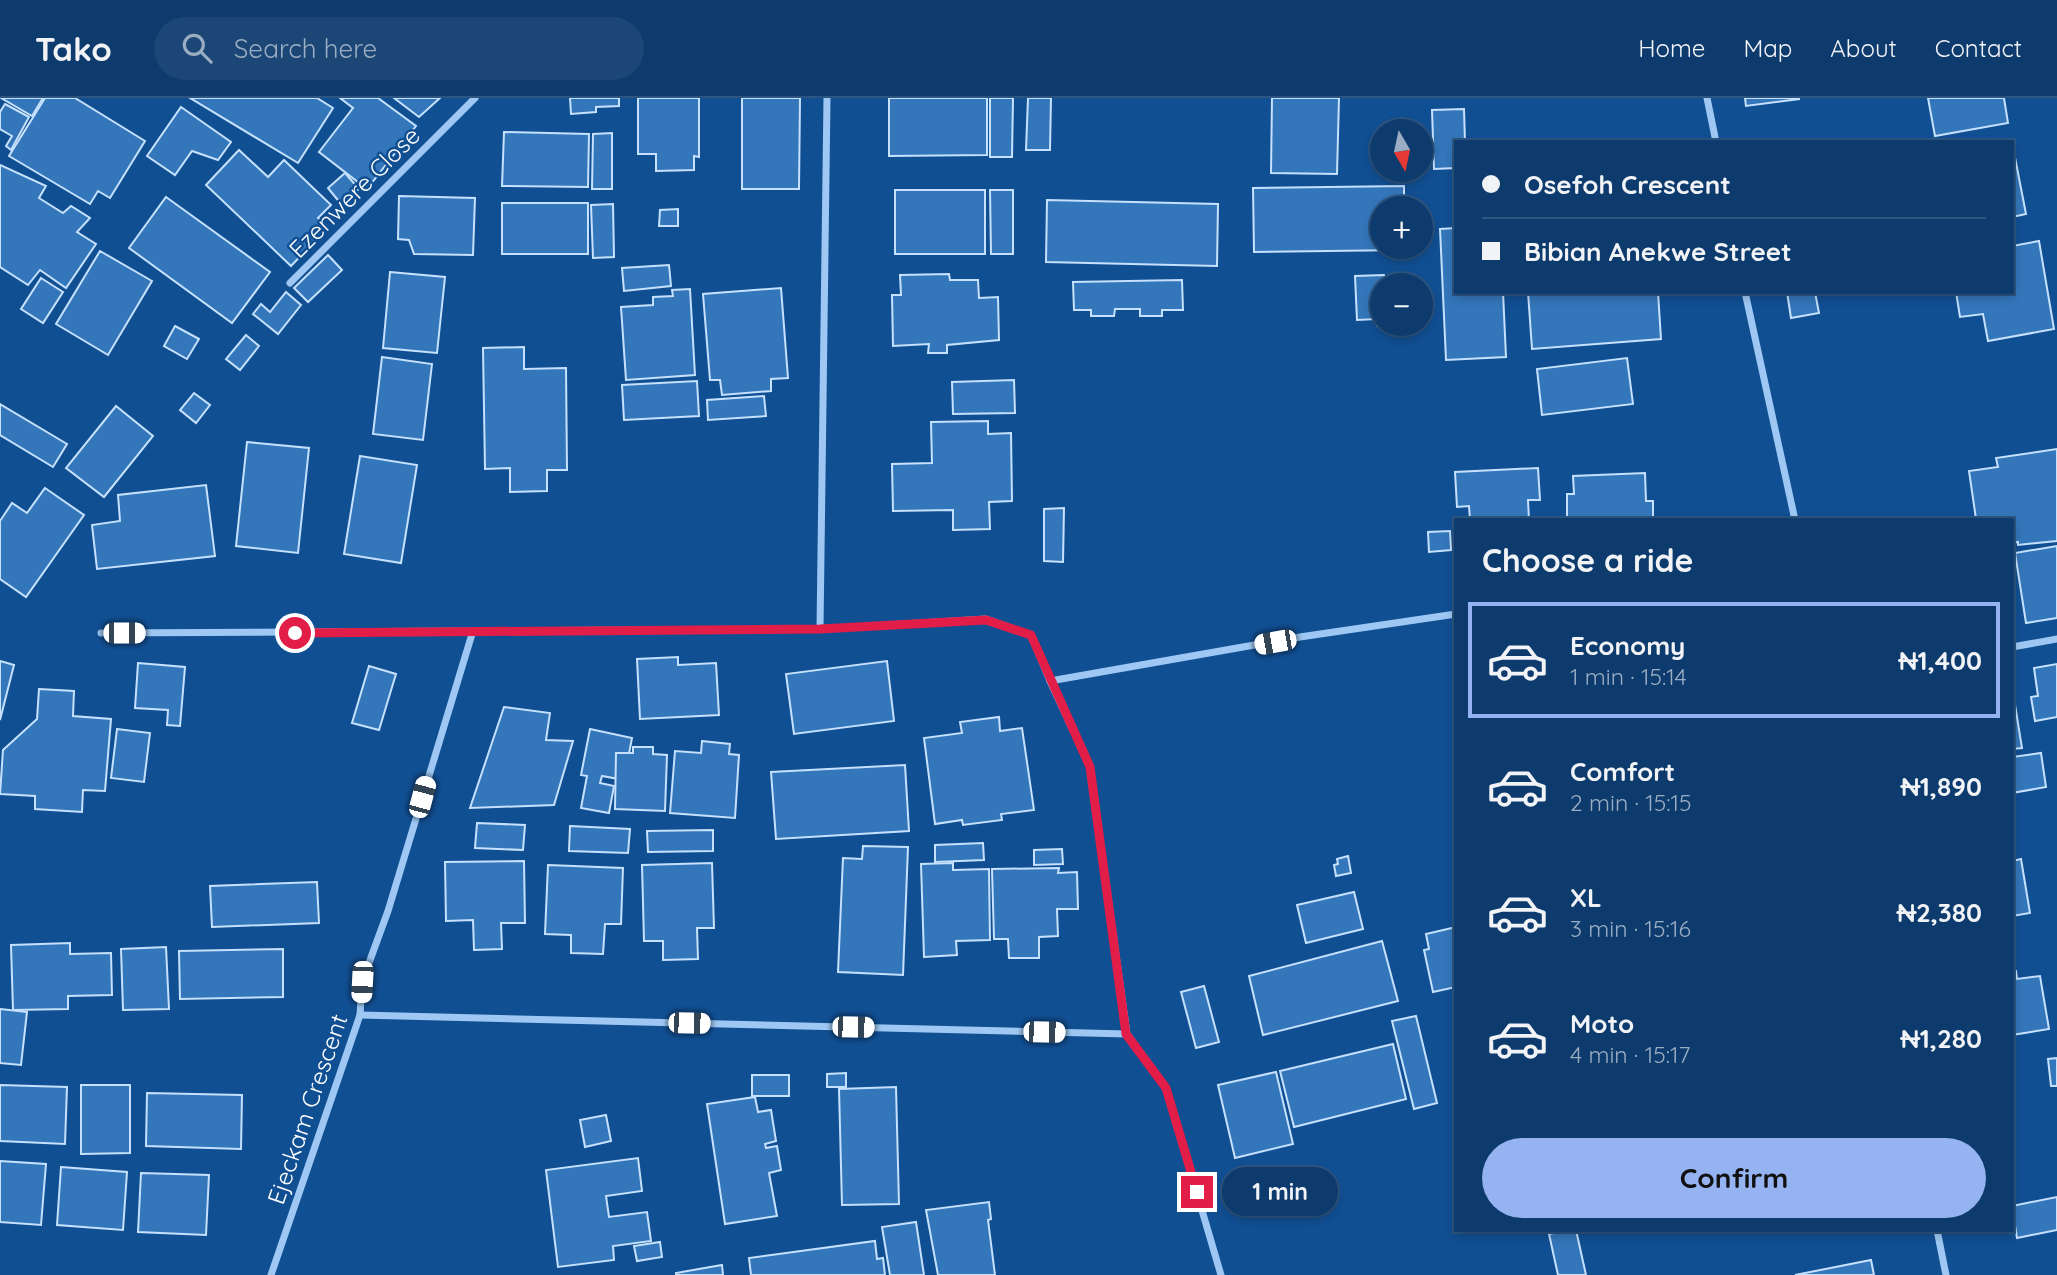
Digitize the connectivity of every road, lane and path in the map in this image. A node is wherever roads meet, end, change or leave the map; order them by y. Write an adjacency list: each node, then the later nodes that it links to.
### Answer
1 (475, 98): 5 (street, Ezenwere Close)
2 (827, 98): 9 (street)
3 (1707, 98): 4 (street)
4 (1716, 140)
5 (290, 283)
6 (1745, 294): 7 (street)
7 (1795, 518)
8 (1454, 614): 14 (street)
9 (820, 629): 11 (street); 14 (street)
10 (100, 633): 11 (street)
11 (472, 634): 15 (street, Ejeckam Crescent)
12 (2057, 639): 13 (street)
13 (2014, 646)
14 (1050, 681): 16 (street)
15 (360, 1015): 16 (street); 18 (street, Ejeckam Crescent)
16 (1126, 1034): 19 (street)
17 (1937, 1232): 20 (street)
18 (271, 1275)
19 (1221, 1275)
20 (1945, 1275)

